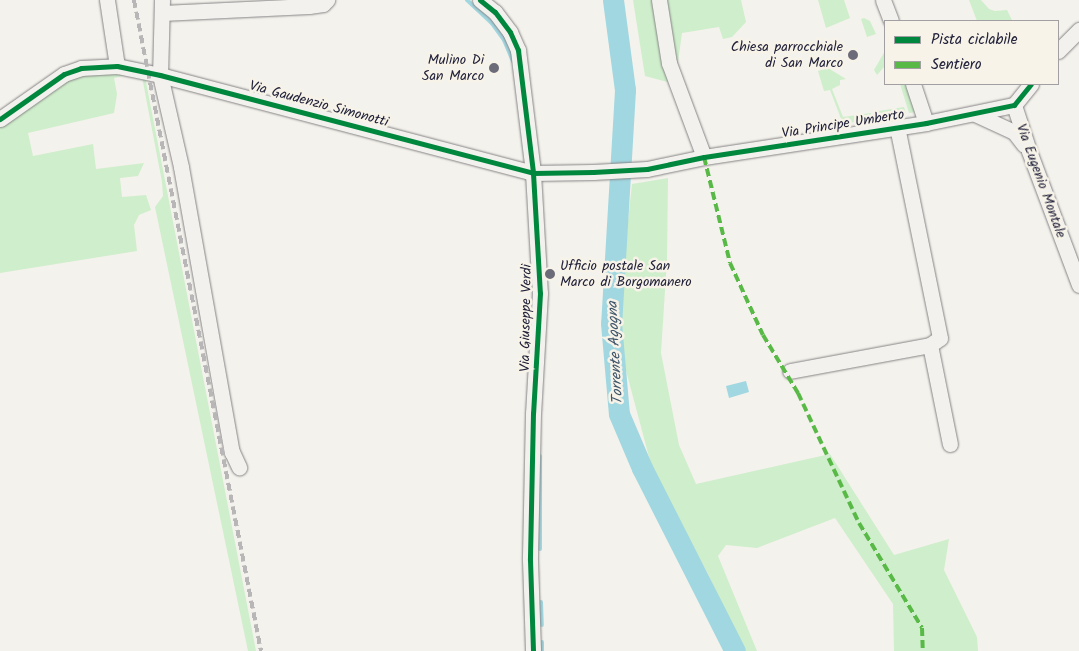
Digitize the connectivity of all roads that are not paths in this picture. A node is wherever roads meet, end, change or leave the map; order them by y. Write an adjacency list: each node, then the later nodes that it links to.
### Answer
1 (107, 0): 10 (street)
2 (327, 0): 6 (street)
3 (480, 0): 22 (street, Via Giuseppe Verdi)
4 (659, 0): 20 (street)
5 (883, 0): 7 (street)
6 (162, 7): 11 (street)
7 (891, 20)
8 (1079, 30): 9 (street)
9 (1059, 50)
10 (117, 66): 11 (street, Via Gaudenzio Simonotti); 16 (street, Via Gaudenzio Simonotti)
11 (160, 75): 22 (street, Via Gaudenzio Simonotti); 27 (street)
12 (913, 85): 17 (street)
13 (1031, 85): 14 (street)
14 (1014, 105): 15 (street, Via Principe Umberto); 19 (street, Via Eugenio Montale)
15 (974, 114): 17 (street, Via Principe Umberto); 19 (street)
16 (0, 119)
17 (926, 123): 18 (street, Via Principe Umberto)
18 (897, 127): 20 (street, Via Principe Umberto); 24 (street)
19 (1029, 151): 23 (street, Via Eugenio Montale)
20 (704, 157): 21 (street, Via Principe Umberto)
21 (647, 169): 22 (street, Via Gaudenzio Simonotti)
22 (534, 173): 28 (street, Via Giuseppe Verdi)
23 (1078, 278)
24 (930, 345): 25 (street); 26 (street)
25 (790, 371)
26 (950, 444)
27 (240, 467)
28 (533, 651)

